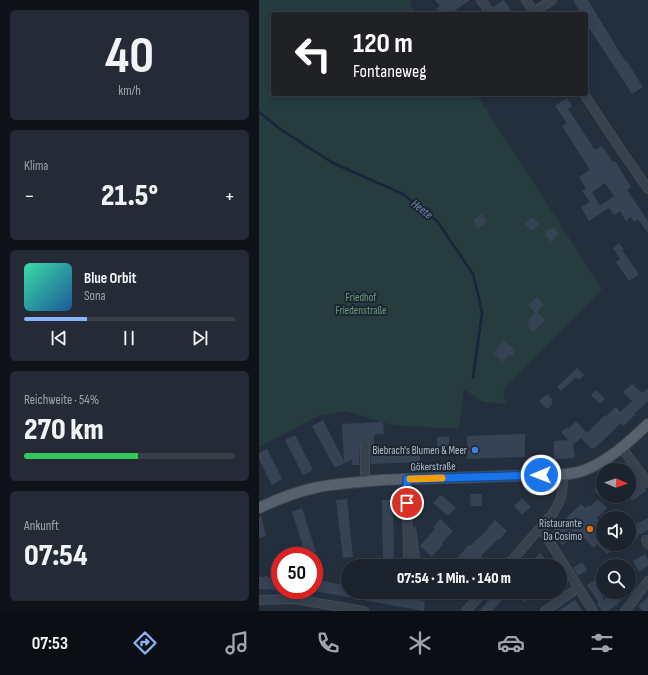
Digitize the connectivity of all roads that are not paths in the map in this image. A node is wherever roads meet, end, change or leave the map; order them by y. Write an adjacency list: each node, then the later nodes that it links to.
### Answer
1 (481, 0): 4 (street)
2 (526, 0): 5 (street)
3 (552, 0): 6 (street)
4 (490, 12)
5 (532, 12)
6 (534, 12)
7 (585, 96): 8 (street)
8 (648, 189)
9 (648, 424): 11 (main road, Gökerstraße)
10 (365, 443): 14 (street)
11 (622, 448): 12 (main road, Gökerstraße); 15 (street)
12 (563, 474): 13 (main road, Gökerstraße); 17 (street)
13 (407, 479): 14 (main road, Gökerstraße); 18 (street)
14 (365, 481): 16 (main road, Gökerstraße)
15 (648, 483)
16 (259, 508)
17 (541, 528): 19 (street); 21 (street)
18 (408, 559)
19 (513, 559)
20 (648, 581): 28 (street)
21 (579, 588): 26 (street); 27 (street)
22 (477, 599): 25 (street)
23 (259, 600): 24 (street)
24 (364, 611)
25 (466, 611)
26 (545, 611)
27 (593, 611)
28 (625, 611)

